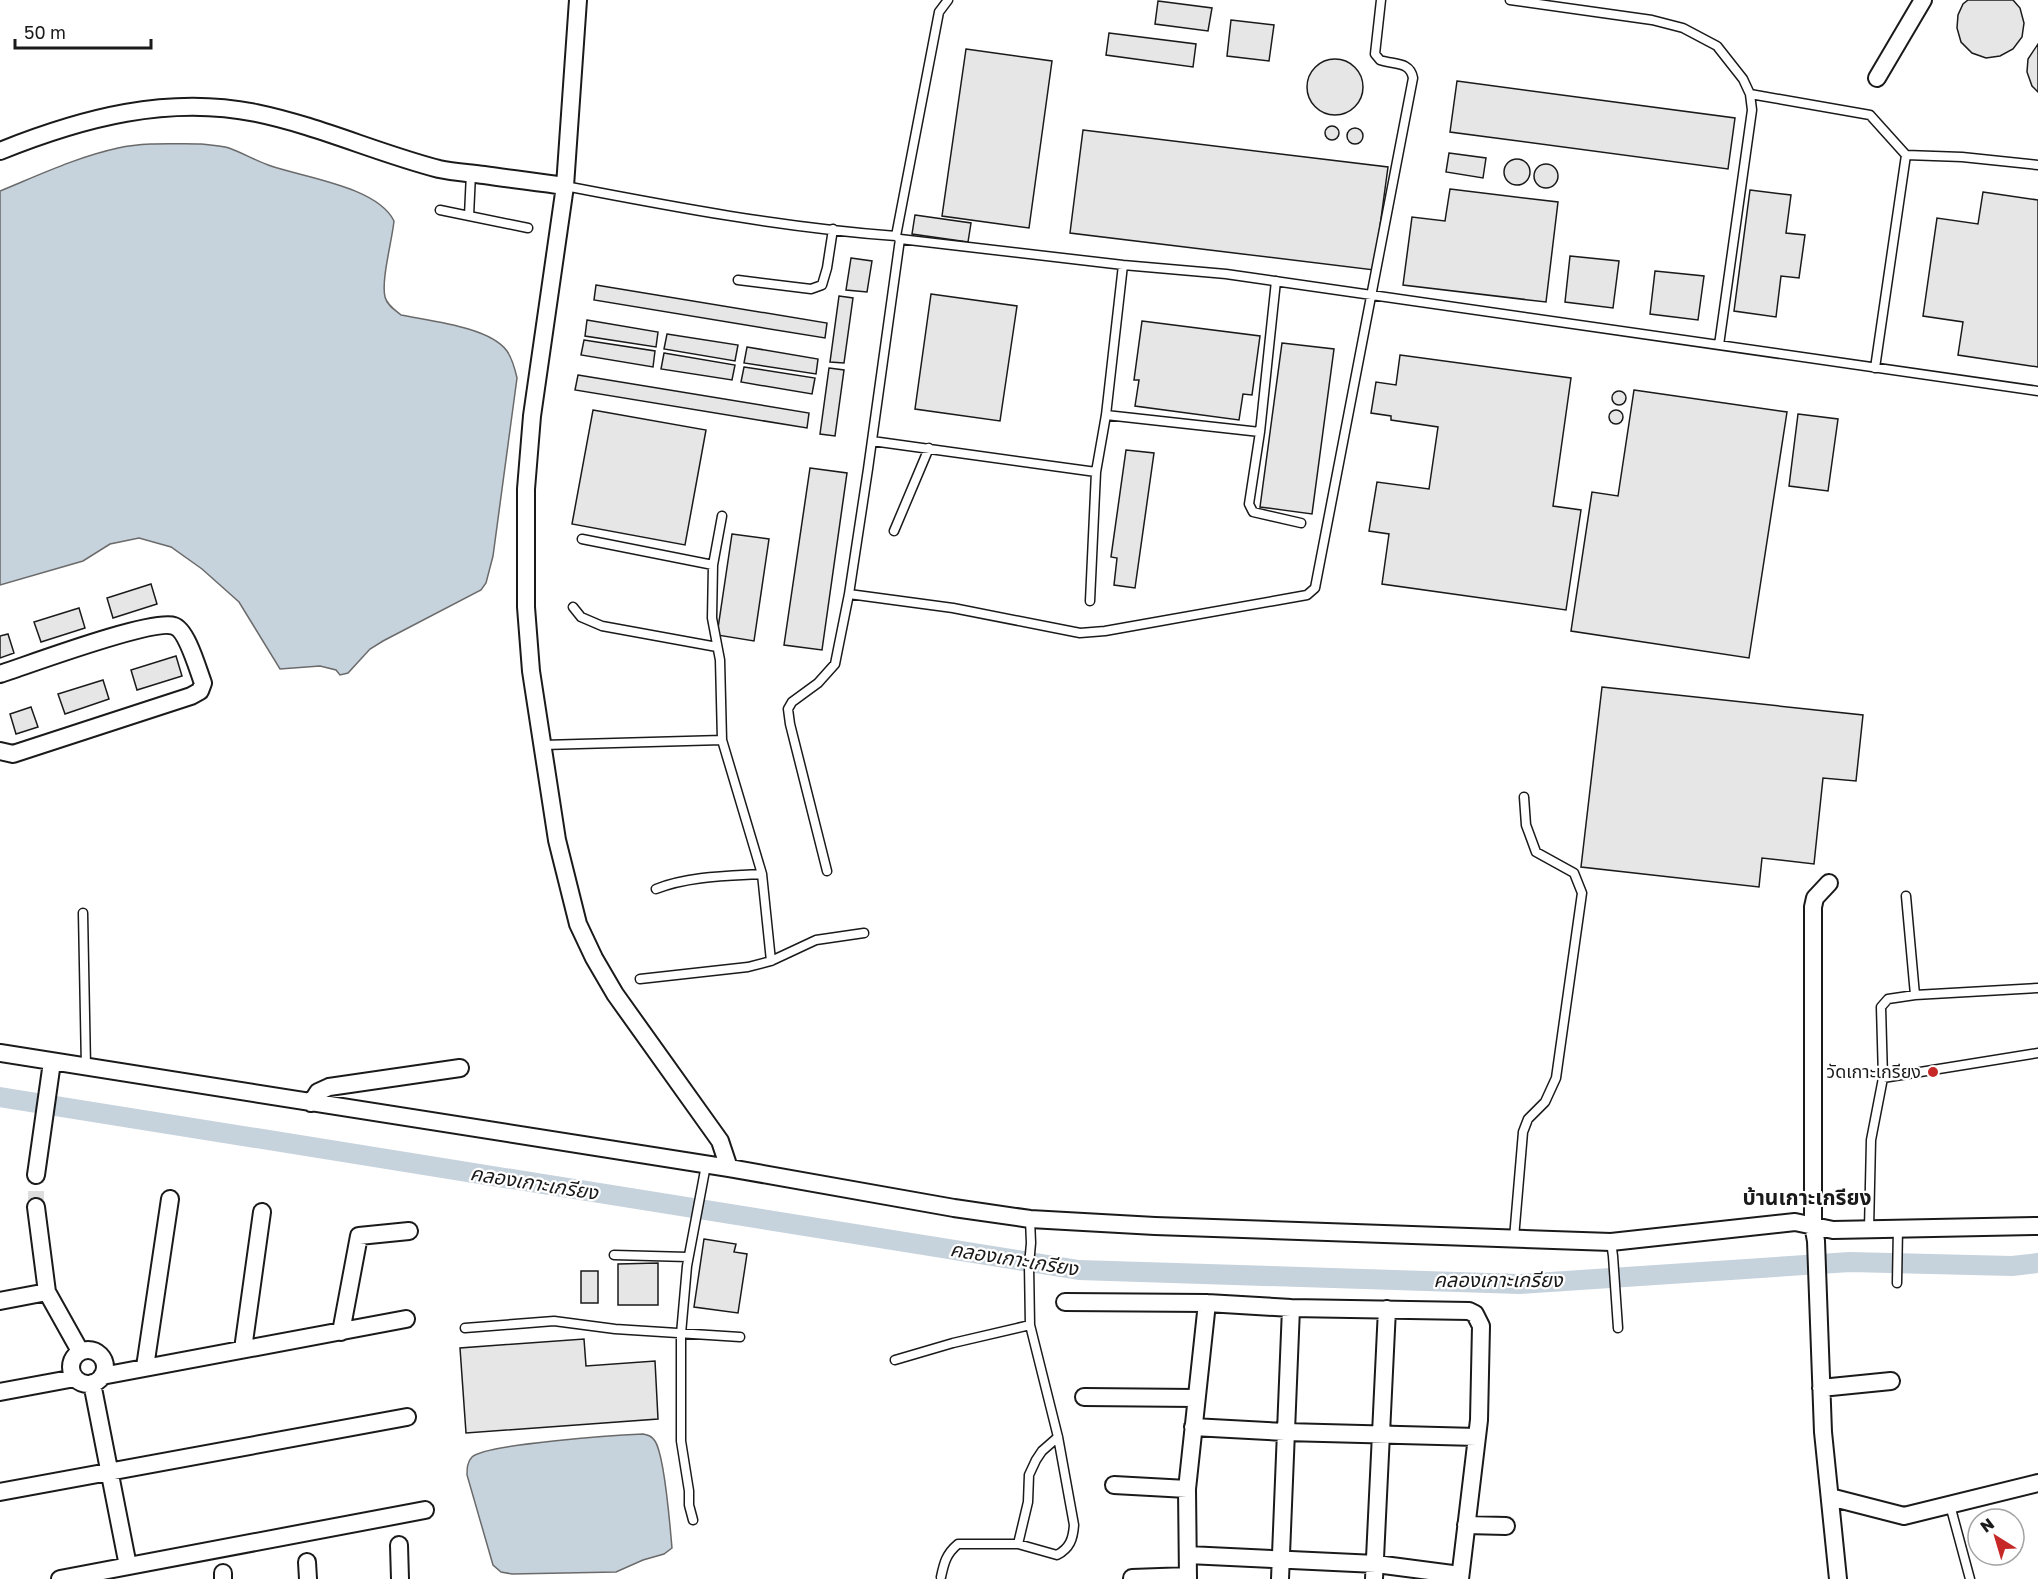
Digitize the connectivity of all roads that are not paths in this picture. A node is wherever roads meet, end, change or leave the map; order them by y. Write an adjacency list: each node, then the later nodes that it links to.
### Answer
1 (578, 0): 12 (street)
2 (948, 0): 17 (lane)
3 (1381, 0): 21 (lane)
4 (1510, 0): 7 (lane)
5 (1923, 0): 6 (street)
6 (1877, 78)
7 (1750, 94): 9 (lane); 22 (lane)
8 (0, 151): 11 (street)
9 (1906, 155): 10 (lane); 23 (lane)
10 (2038, 165)
11 (471, 173): 12 (street); 14 (lane)
12 (565, 186): 16 (lane); 41 (street)
13 (440, 210): 14 (lane)
14 (469, 216): 15 (lane)
15 (528, 228)
16 (833, 229): 17 (lane); 19 (lane)
17 (898, 237): 18 (lane); 27 (lane)
18 (1123, 265): 20 (lane); 25 (lane)
19 (738, 280)
20 (1276, 280): 21 (lane); 26 (lane)
21 (1373, 294): 22 (lane); 35 (lane)
22 (1719, 345): 23 (lane)
23 (1875, 368): 24 (lane)
24 (2038, 391)
25 (1106, 415): 26 (lane); 29 (lane)
26 (1260, 432): 31 (lane)
27 (872, 441): 28 (lane); 35 (lane)
28 (929, 448): 29 (lane); 32 (lane)
29 (1096, 472): 36 (lane)
30 (722, 516): 34 (lane)
31 (1301, 523)
32 (894, 531)
33 (582, 539): 34 (lane)
34 (713, 565): 38 (lane)
35 (849, 594): 44 (lane)
36 (1090, 601)
37 (573, 607): 38 (lane)
38 (717, 648): 40 (lane)
39 (0, 674): 42 (street)
40 (722, 740): 41 (lane); 45 (lane)
41 (543, 745): 62 (street)
42 (0, 751)
43 (1524, 797): 74 (lane)
44 (827, 871)
45 (762, 874): 47 (lane); 51 (lane)
46 (1829, 883): 72 (street)
47 (656, 889)
48 (1906, 896): 54 (lane)
49 (83, 913): 58 (lane)
50 (864, 933): 51 (lane)
51 (771, 961): 52 (lane)
52 (640, 979)
53 (2038, 988): 54 (lane)
54 (1915, 995): 60 (lane)
55 (0, 1053): 57 (street)
56 (2038, 1053): 60 (lane)
57 (52, 1062): 58 (street); 64 (street)
58 (86, 1067): 61 (street)
59 (460, 1068): 61 (street)
60 (1883, 1078): 70 (lane)
61 (311, 1103): 63 (street)
62 (729, 1168): 63 (street); 68 (street)
63 (705, 1173): 77 (lane)
64 (36, 1175)
65 (170, 1200): 95 (street)
66 (36, 1207): 79 (street)
67 (262, 1212): 92 (street)
68 (1030, 1219): 74 (street); 86 (lane)
69 (2038, 1226): 73 (street)
70 (1869, 1229): 72 (street); 73 (street)
71 (409, 1231): 89 (street)
72 (1814, 1233): 75 (street); 99 (street)
73 (1898, 1235): 78 (lane)
74 (1514, 1238): 75 (street)
75 (1612, 1249): 88 (lane)
76 (614, 1255): 77 (lane)
77 (688, 1257): 90 (lane)
78 (1897, 1283)
79 (47, 1292): 80 (street); 93 (street)
80 (0, 1301)
81 (1065, 1302): 82 (street)
82 (1207, 1303): 83 (street); 102 (street)
83 (1291, 1308): 84 (street); 105 (street)
84 (1387, 1309): 106 (street); 108 (street)
85 (406, 1320): 89 (street)
86 (1030, 1325): 94 (lane); 107 (lane)
87 (465, 1328): 90 (lane)
88 (1618, 1328)
89 (341, 1332): 92 (street)
90 (681, 1334): 91 (lane); 117 (lane)
91 (740, 1337)
92 (243, 1349): 95 (street)
93 (80, 1352): 96 (street); 97 (street)
94 (895, 1360)
95 (145, 1367): 97 (street)
96 (75, 1378): 97 (street); 100 (street)
97 (97, 1379): 109 (street)
98 (1891, 1381): 99 (street)
99 (1821, 1388): 114 (street)
100 (0, 1392)
101 (1084, 1397): 102 (street)
102 (1196, 1398): 104 (street)
103 (407, 1417): 109 (street)
104 (1193, 1427): 105 (street); 112 (street)
105 (1285, 1432): 106 (street); 123 (street)
106 (1381, 1433): 108 (street); 125 (street)
107 (1058, 1437): 120 (lane); 120 (lane)
108 (1477, 1437): 118 (street)
109 (109, 1472): 113 (street); 124 (street)
110 (2038, 1483): 115 (street)
111 (1114, 1485): 112 (street)
112 (1188, 1490): 122 (street)
113 (0, 1492)
114 (1830, 1497): 115 (street); 133 (street)
115 (1950, 1505): 134 (lane)
116 (425, 1510): 124 (street)
117 (693, 1520)
118 (1466, 1525): 119 (street); 126 (street)
119 (1506, 1526)
120 (1018, 1544): 127 (lane)
121 (399, 1545): 131 (street)
122 (1188, 1555): 123 (street); 129 (street)
123 (1281, 1560): 125 (street); 132 (street)
124 (128, 1566): 130 (street)
125 (1375, 1571): 126 (street)
126 (1460, 1577)
127 (941, 1578)
128 (1132, 1578): 129 (street)
129 (1188, 1578)
130 (60, 1579)
131 (400, 1579)
132 (1280, 1579)
133 (1838, 1579)
134 (1970, 1579)

